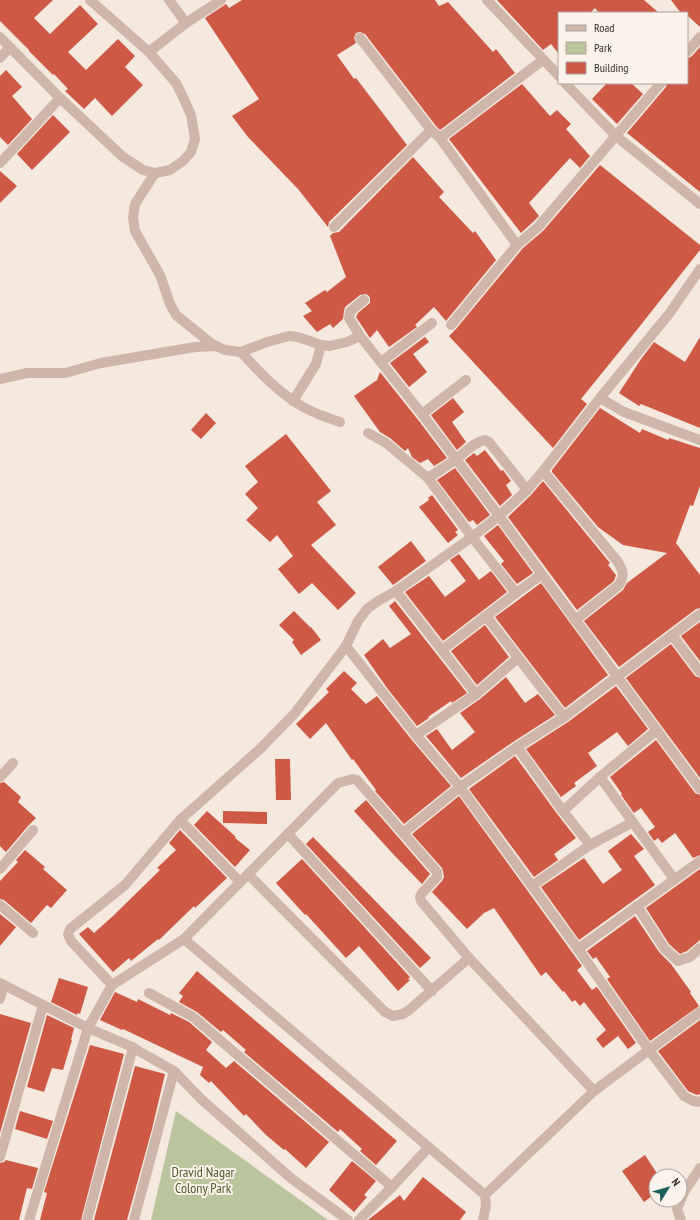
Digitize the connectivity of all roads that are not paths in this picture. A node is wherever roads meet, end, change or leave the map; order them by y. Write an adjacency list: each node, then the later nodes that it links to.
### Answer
1 (90, 0): 11 (street)
2 (169, 0): 5 (street)
3 (220, 0): 5 (street)
4 (487, 0): 13 (street)
5 (186, 23): 11 (street)
6 (700, 36): 10 (street)
7 (0, 37): 9 (street)
8 (360, 38): 18 (street)
9 (10, 47): 12 (street); 17 (street)
10 (688, 51)
11 (149, 52): 22 (street)
12 (0, 58)
13 (543, 60): 14 (street); 20 (street)
14 (558, 75)
15 (566, 84): 19 (street)
16 (659, 84): 19 (street)
17 (60, 98): 21 (street); 22 (street)
18 (432, 130): 20 (street); 24 (street)
19 (616, 136): 23 (street); 25 (street)
20 (440, 138): 25 (street)
21 (0, 163)
22 (155, 173): 31 (street)
23 (700, 204)
24 (334, 227)
25 (517, 244): 29 (street)
26 (700, 269): 37 (street)
27 (364, 300): 30 (street)
28 (432, 323): 34 (street)
29 (451, 325)
30 (360, 336): 32 (street); 34 (street)
31 (217, 346): 33 (street); 35 (street)
32 (326, 346): 33 (street); 38 (street)
33 (242, 352): 38 (street)
34 (381, 362): 39 (street)
35 (0, 379)
36 (466, 380): 39 (street)
37 (600, 398): 42 (street); 44 (street)
38 (293, 400): 40 (street)
39 (422, 414): 43 (street)
40 (340, 422)
41 (368, 433): 45 (street)
42 (700, 440)
43 (456, 460): 45 (street); 46 (street); 47 (street)
44 (543, 471): 46 (street); 54 (street)
45 (428, 478): 48 (street)
46 (527, 490): 47 (street)
47 (499, 516): 48 (street); 49 (street)
48 (472, 537): 50 (street); 51 (street)
49 (542, 575): 51 (street); 54 (street)
50 (396, 591): 56 (street); 57 (street)
51 (516, 593): 53 (street)
52 (700, 614): 55 (street)
53 (486, 616): 57 (street); 58 (street)
54 (575, 620): 60 (street)
55 (672, 635): 59 (street); 60 (street)
56 (346, 646): 64 (street); 73 (street)
57 (442, 650): 61 (street)
58 (518, 658): 61 (street); 62 (street)
59 (700, 672)
60 (617, 676): 62 (street); 63 (street)
61 (476, 694): 64 (street)
62 (564, 717): 65 (street)
63 (657, 730): 68 (street); 69 (street)
64 (416, 735): 70 (street)
65 (517, 747): 70 (street); 72 (street)
66 (13, 763): 67 (street)
67 (0, 777)
68 (600, 777): 72 (street); 74 (street)
69 (697, 778): 71 (street)
70 (460, 787): 76 (street); 84 (street)
71 (700, 789)
72 (563, 811): 78 (street)
73 (180, 820): 83 (street); 93 (street)
74 (633, 822): 78 (street); 82 (street)
75 (33, 830): 80 (street)
76 (403, 833): 77 (street); 91 (street)
77 (288, 834): 81 (street); 94 (street)
78 (590, 845): 84 (street)
79 (700, 861): 82 (street)
80 (0, 869)
81 (248, 874): 83 (street); 94 (street)
82 (674, 879): 86 (street)
83 (240, 882): 88 (street)
84 (532, 886): 90 (street)
85 (0, 905): 87 (street)
86 (638, 906): 89 (street); 90 (street)
87 (33, 932)
88 (184, 939): 93 (street); 105 (street)
89 (700, 948)
90 (578, 949): 101 (street)
91 (469, 958): 94 (street); 103 (street)
92 (2, 984): 96 (street); 97 (street)
93 (112, 985): 99 (street)
94 (432, 991)
95 (149, 993): 108 (street)
96 (0, 999)
97 (43, 1005): 99 (street); 106 (street)
98 (700, 1012): 101 (street)
99 (88, 1028): 100 (street); 110 (street)
100 (133, 1047): 102 (street); 111 (street)
101 (649, 1050): 103 (street); 104 (street)
102 (174, 1071): 112 (street); 113 (street)
103 (594, 1091): 109 (street)
104 (700, 1101)
105 (429, 1147): 108 (street); 109 (street)
106 (0, 1157)
107 (700, 1168): 116 (street)
108 (392, 1187): 114 (street)
109 (485, 1195): 115 (street)
110 (29, 1220)
111 (87, 1220)
112 (134, 1220)
113 (348, 1220)
114 (358, 1220)
115 (483, 1220)
116 (681, 1220)

